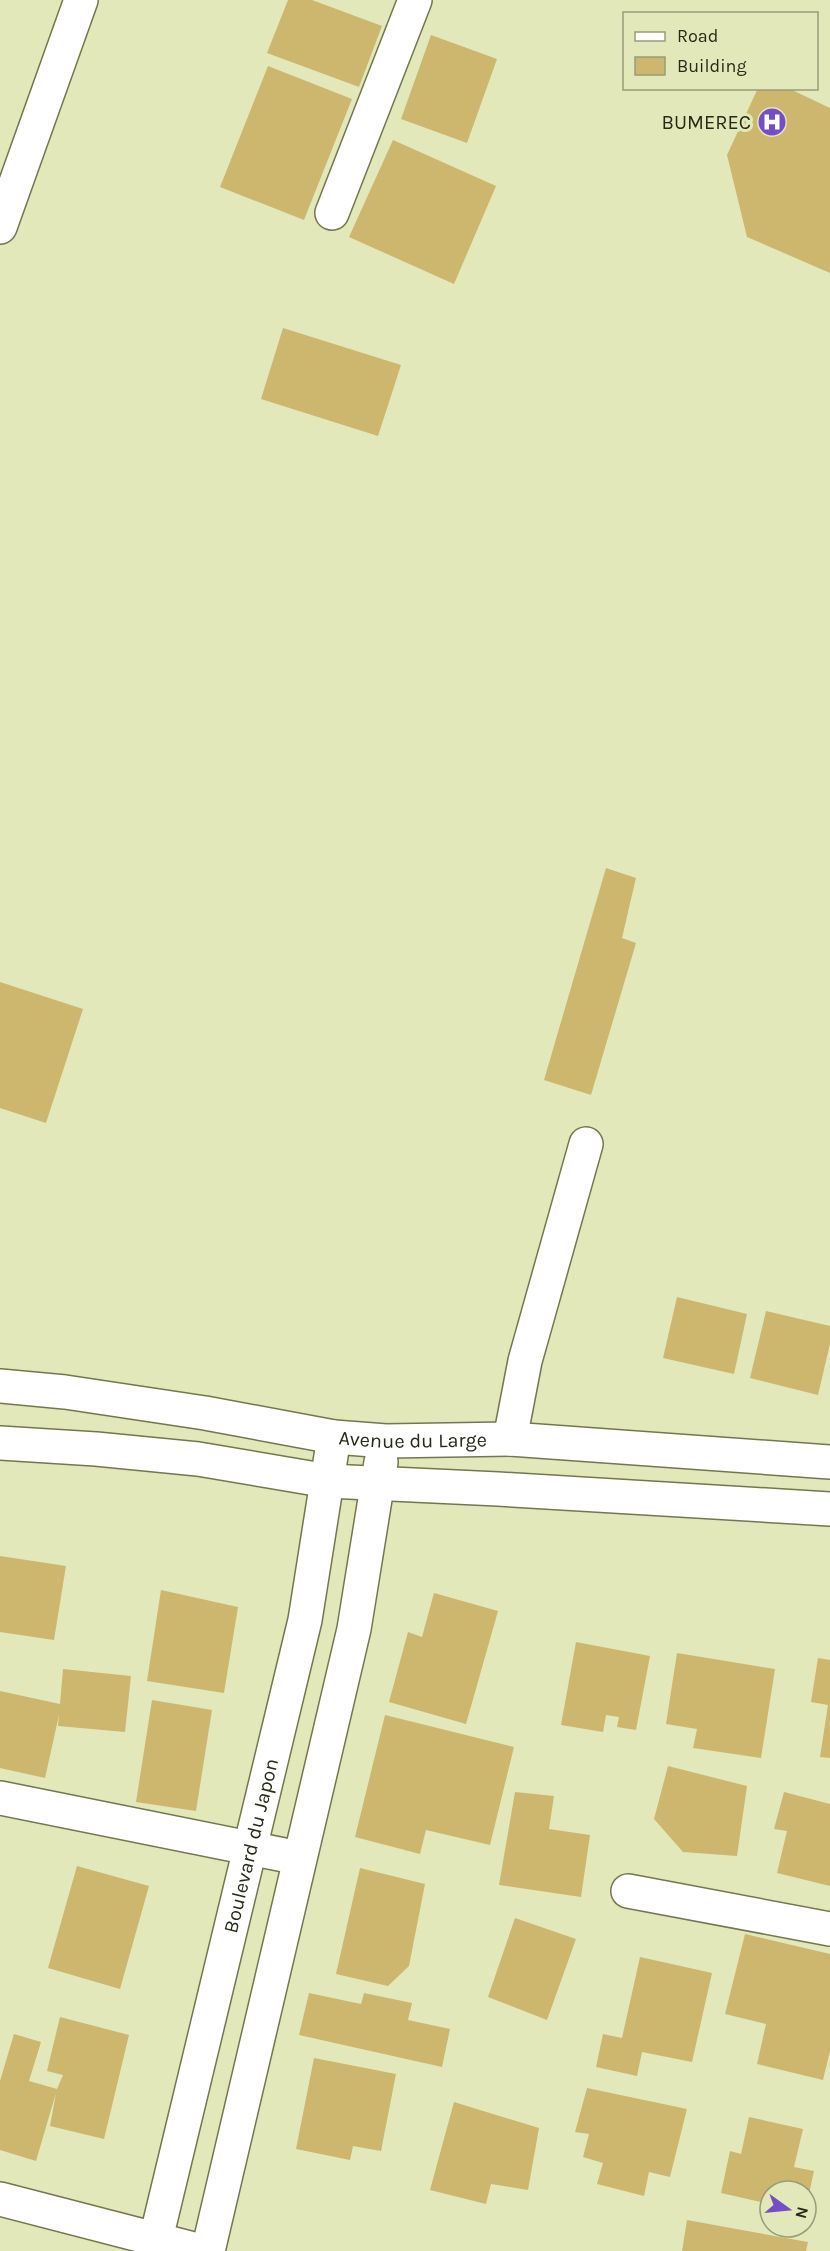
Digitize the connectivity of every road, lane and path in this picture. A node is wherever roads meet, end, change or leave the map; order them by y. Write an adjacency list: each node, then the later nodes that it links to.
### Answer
1 (81, 0): 4 (main road)
2 (416, 0): 3 (main road)
3 (332, 213)
4 (0, 226)
5 (586, 1144): 8 (main road)
6 (0, 1386): 7 (main road, Avenue du Large)
7 (334, 1437): 9 (main road, Avenue du Large); 12 (main road, Boulevard du Japon)
8 (510, 1439): 9 (main road, Avenue du Large); 11 (main road, Avenue du Large)
9 (386, 1441): 13 (main road)
10 (0, 1443): 12 (main road)
11 (830, 1461)
12 (328, 1481): 13 (main road); 16 (main road, Boulevard du Japon)
13 (376, 1483): 14 (main road); 17 (main road)
14 (830, 1509)
15 (0, 1798): 16 (main road)
16 (249, 1849): 17 (main road); 21 (main road, Boulevard du Japon)
17 (300, 1858): 23 (main road)
18 (628, 1892): 19 (main road)
19 (830, 1929)
20 (0, 2199): 21 (main road)
21 (154, 2245): 22 (main road)
22 (201, 2251)
23 (208, 2251)

